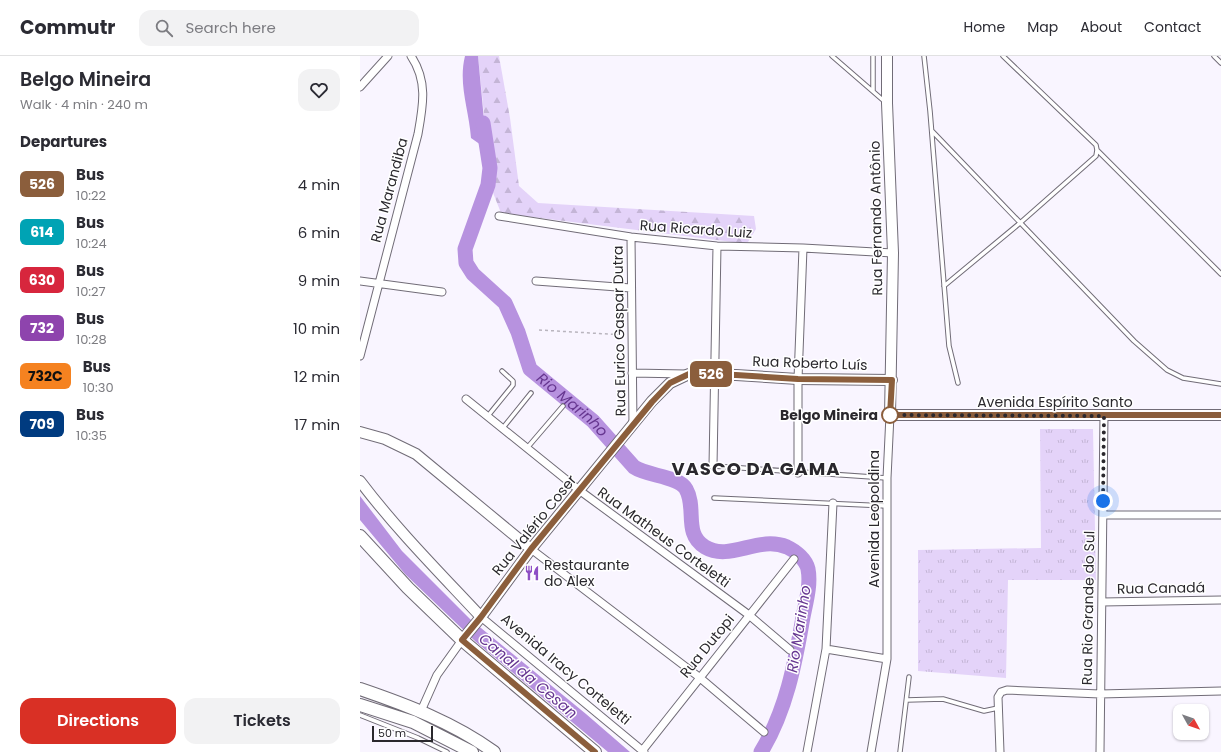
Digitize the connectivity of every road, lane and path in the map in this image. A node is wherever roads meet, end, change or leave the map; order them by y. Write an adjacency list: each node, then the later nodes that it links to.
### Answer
1 (388, 56): 10 (street)
2 (411, 56): 24 (street, Rua Marandiba)
3 (832, 56): 11 (lane)
4 (873, 56): 11 (lane)
5 (887, 56): 12 (street, Rua Fernando Antônio)
6 (924, 56): 13 (lane)
7 (1003, 56): 14 (lane)
8 (1214, 56): 9 (lane)
9 (1221, 62)
10 (360, 87)
11 (873, 91): 12 (lane)
12 (887, 103): 20 (street, Rua Fernando Antônio)
13 (932, 131): 16 (lane); 25 (lane)
14 (1097, 150): 16 (lane); 21 (lane)
15 (499, 216): 17 (street, Rua Ricardo Luiz)
16 (1020, 223): 25 (lane); 38 (lane)
17 (631, 237): 18 (street, Rua Ricardo Luiz); 26 (street, Rua Eurico Gaspar Dutra)
18 (717, 246): 19 (street, Rua Ricardo Luiz); 34 (street)
19 (803, 248): 20 (street, Rua Ricardo Luiz); 35 (street)
20 (893, 253): 36 (street, Rua Fernando Antônio)
21 (1221, 274)
22 (536, 281): 26 (street)
23 (360, 282): 24 (street)
24 (377, 284): 27 (street); 30 (street, Rua Marandiba)
25 (944, 286): 37 (lane)
26 (631, 288): 29 (street, Rua Eurico Gaspar Dutra)
27 (442, 292)
28 (539, 330): 29 (path)
29 (631, 335): 32 (street, Rua Eurico Gaspar Dutra)
30 (360, 356)
31 (502, 371): 45 (lane)
32 (632, 373): 33 (street, Rua Roberto Luís); 46 (street, Rua Eurico Gaspar Dutra)
33 (689, 374): 34 (street, Rua Roberto Luís); 46 (street, Rua Valério Coser)
34 (714, 374): 35 (street, Rua Roberto Luís); 50 (street)
35 (798, 379): 36 (street, Rua Roberto Luís); 51 (street)
36 (892, 380): 42 (street, Avenida Leopoldina)
37 (958, 383)
38 (1221, 384)
39 (531, 393): 47 (lane)
40 (466, 399): 45 (street, Rua Matheus Corteletti)
41 (563, 406): 49 (lane)
42 (890, 415): 44 (street, Avenida Espírito Santo); 52 (street, Avenida Leopoldina)
43 (1221, 415): 44 (street, Avenida Espírito Santo)
44 (1104, 416): 58 (street, Rua Rio Grande do Sul)
45 (487, 417): 47 (street, Rua Matheus Corteletti)
46 (633, 425): 54 (street, Rua Valério Coser)
47 (502, 429): 49 (street, Rua Matheus Corteletti)
48 (360, 432): 61 (street)
49 (526, 449): 54 (street, Rua Matheus Corteletti)
50 (713, 466): 51 (lane)
51 (798, 473): 52 (lane)
52 (887, 478): 57 (street, Avenida Leopoldina)
53 (360, 481): 66 (street, Avenida Iracy Corteletti)
54 (579, 490): 61 (street, Rua Valério Coser); 65 (street, Rua Matheus Corteletti)
55 (714, 498): 56 (lane)
56 (833, 503): 57 (lane); 68 (street)
57 (887, 506): 70 (street, Avenida Leopoldina)
58 (1102, 515): 59 (street); 64 (street, Rua Rio Grande do Sul)
59 (1221, 515)
60 (360, 536): 67 (main road)
61 (531, 549): 66 (street, Rua Valério Coser); 71 (street)
62 (794, 559): 65 (street, Rua Dutopi)
63 (1221, 600): 64 (street, Rua Canadá)
64 (1102, 602): 75 (street, Rua Rio Grande do Sul)
65 (749, 615): 69 (street, Rua Matheus Corteletti); 71 (street, Rua Dutopi)
66 (479, 620): 67 (street, Rua Valério Coser); 82 (street, Avenida Iracy Corteletti)
67 (464, 638): 79 (street, Rua Valério Coser); 86 (main road)
68 (826, 649): 70 (street); 87 (street)
69 (790, 650)
70 (887, 658): 88 (street, Avenida Leopoldina)
71 (699, 677): 81 (street); 82 (street, Rua Dutopi)
72 (909, 677): 76 (lane)
73 (360, 689): 79 (main road)
74 (1221, 691): 75 (street)
75 (1100, 694): 78 (street); 91 (street, Rua Rio Grande do Sul)
76 (907, 700): 78 (lane); 89 (lane)
77 (360, 705): 84 (main road)
78 (998, 708): 90 (street)
79 (421, 711): 85 (main road)
80 (360, 715): 83 (lane)
81 (764, 732)
82 (643, 751)
83 (447, 752)
84 (472, 752)
85 (494, 752)
86 (595, 752)
87 (807, 752)
88 (872, 752)
89 (900, 752)
90 (1000, 752)
91 (1100, 752)

